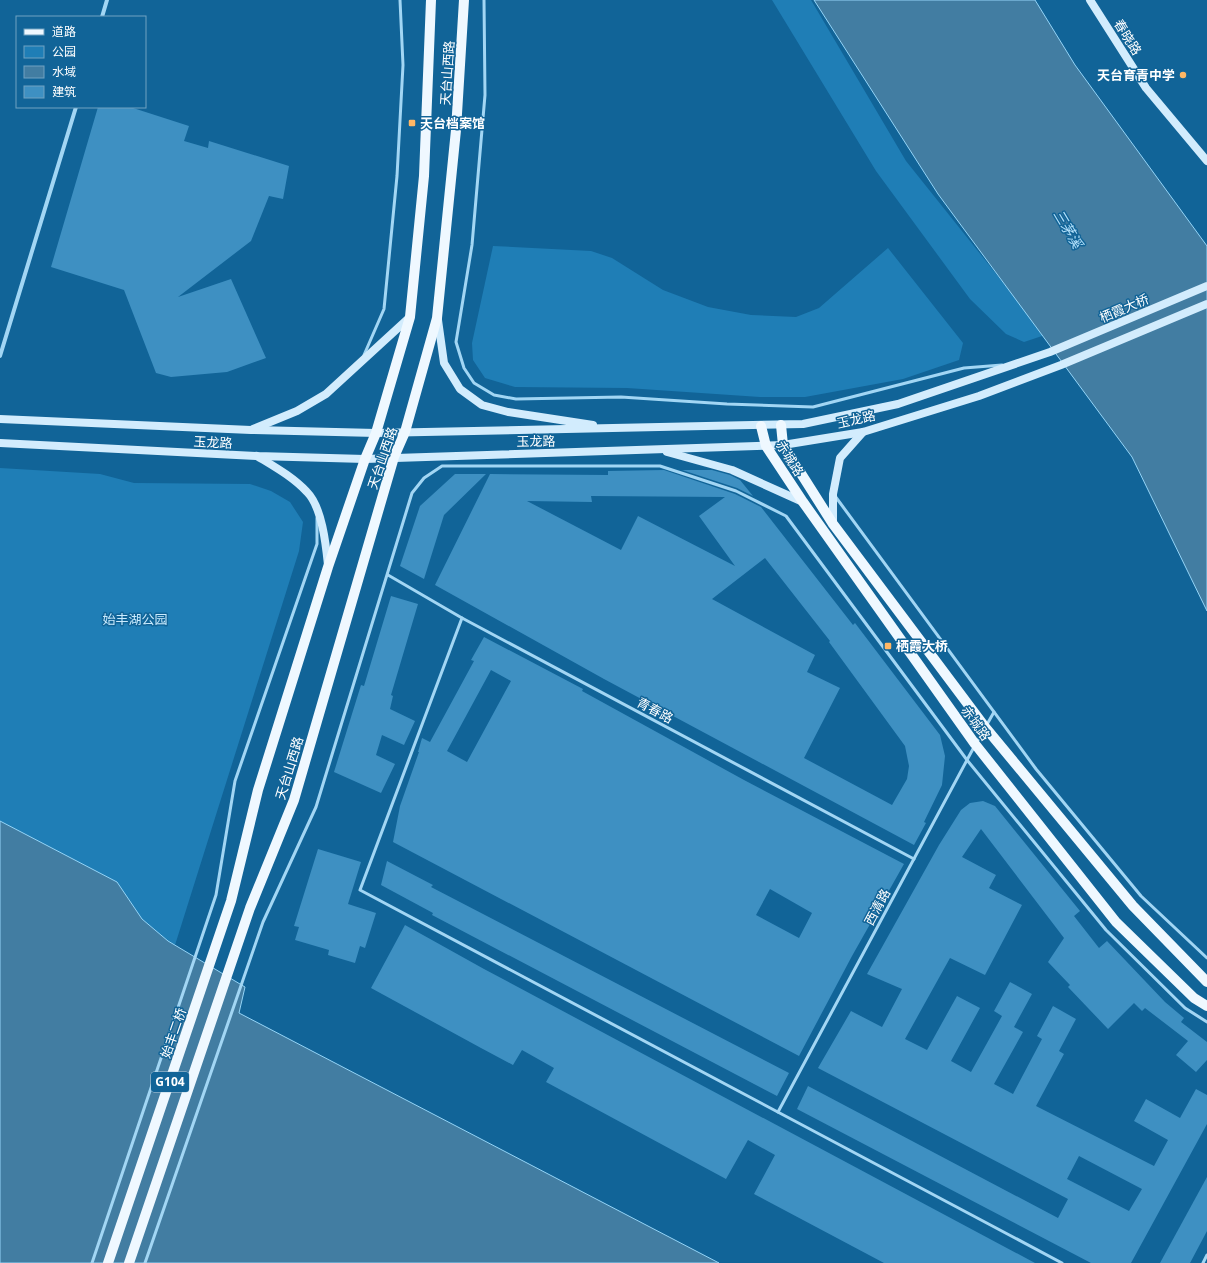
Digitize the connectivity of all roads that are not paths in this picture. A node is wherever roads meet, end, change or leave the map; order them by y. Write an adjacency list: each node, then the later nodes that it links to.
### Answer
1 (106, 0): 7 (street)
2 (400, 0): 16 (lane)
3 (431, 0): 12 (main road, 天台山西路)
4 (464, 0): 13 (main road, 天台山西路)
5 (484, 0): 17 (lane)
6 (1090, 0): 9 (main road, 春晓路)
7 (102, 16)
8 (76, 108): 15 (street)
9 (1207, 161)
10 (1207, 286): 14 (main road, 栖霞大桥)
11 (1207, 304): 24 (main road, 玉龙路)
12 (410, 317): 16 (main road); 25 (main road, 天台山西路)
13 (438, 318): 21 (main road); 23 (main road, 天台山西路)
14 (1050, 352): 17 (main road, 玉龙路)
15 (0, 356)
16 (361, 363): 22 (main road)
17 (1014, 364): 19 (main road, 玉龙路)
18 (0, 419): 22 (main road, 玉龙路)
19 (781, 425): 20 (main road, 玉龙路); 27 (main road, 赤城路)
20 (761, 426): 21 (main road, 玉龙路); 28 (main road, 赤城路)
21 (616, 428): 23 (main road, 玉龙路)
22 (251, 430): 25 (main road, 玉龙路)
23 (405, 432): 25 (main road, 玉龙路); 31 (main road, 天台山西路)
24 (862, 432): 27 (main road, 玉龙路); 33 (main road)
25 (376, 433): 32 (main road, 天台山西路)
26 (0, 442): 30 (main road, 玉龙路)
27 (783, 445): 28 (main road, 玉龙路); 36 (main road, 赤城路)
28 (766, 446): 29 (main road, 玉龙路); 34 (main road, 赤城路)
29 (661, 450): 31 (main road, 玉龙路); 34 (main road)
30 (257, 456): 32 (main road, 玉龙路); 35 (main road)
31 (394, 457): 32 (main road, 玉龙路); 54 (main road, 天台山西路 / G104)
32 (365, 459): 37 (main road, 天台山西路)
33 (833, 494): 36 (main road); 40 (lane)
34 (803, 502): 42 (main road, 赤城路)
35 (317, 511): 37 (main road); 52 (lane)
36 (834, 524): 41 (main road, 赤城路)
37 (328, 567): 45 (main road, 天台山西路)
38 (388, 575): 39 (lane, 青春路); 43 (lane); 55 (lane)
39 (462, 618): 44 (lane, 青春路); 50 (lane)
40 (994, 712): 41 (lane, 西清路); 46 (lane)
41 (985, 727): 42 (lane, 西清路); 47 (main road, 赤城路)
42 (975, 744): 43 (lane, 西清路); 48 (main road, 赤城路)
43 (967, 760): 44 (lane, 西清路); 49 (lane)
44 (914, 859): 50 (lane, 西清路)
45 (231, 902): 53 (main road, 始丰二桥 / G104)
46 (1207, 958)
47 (1207, 982)
48 (1207, 1006)
49 (1207, 1022)
50 (778, 1112): 56 (lane)
51 (1207, 1255): 57 (lane)
52 (92, 1263)
53 (108, 1263)
54 (129, 1263)
55 (145, 1263)
56 (1062, 1263)
57 (1203, 1263)

